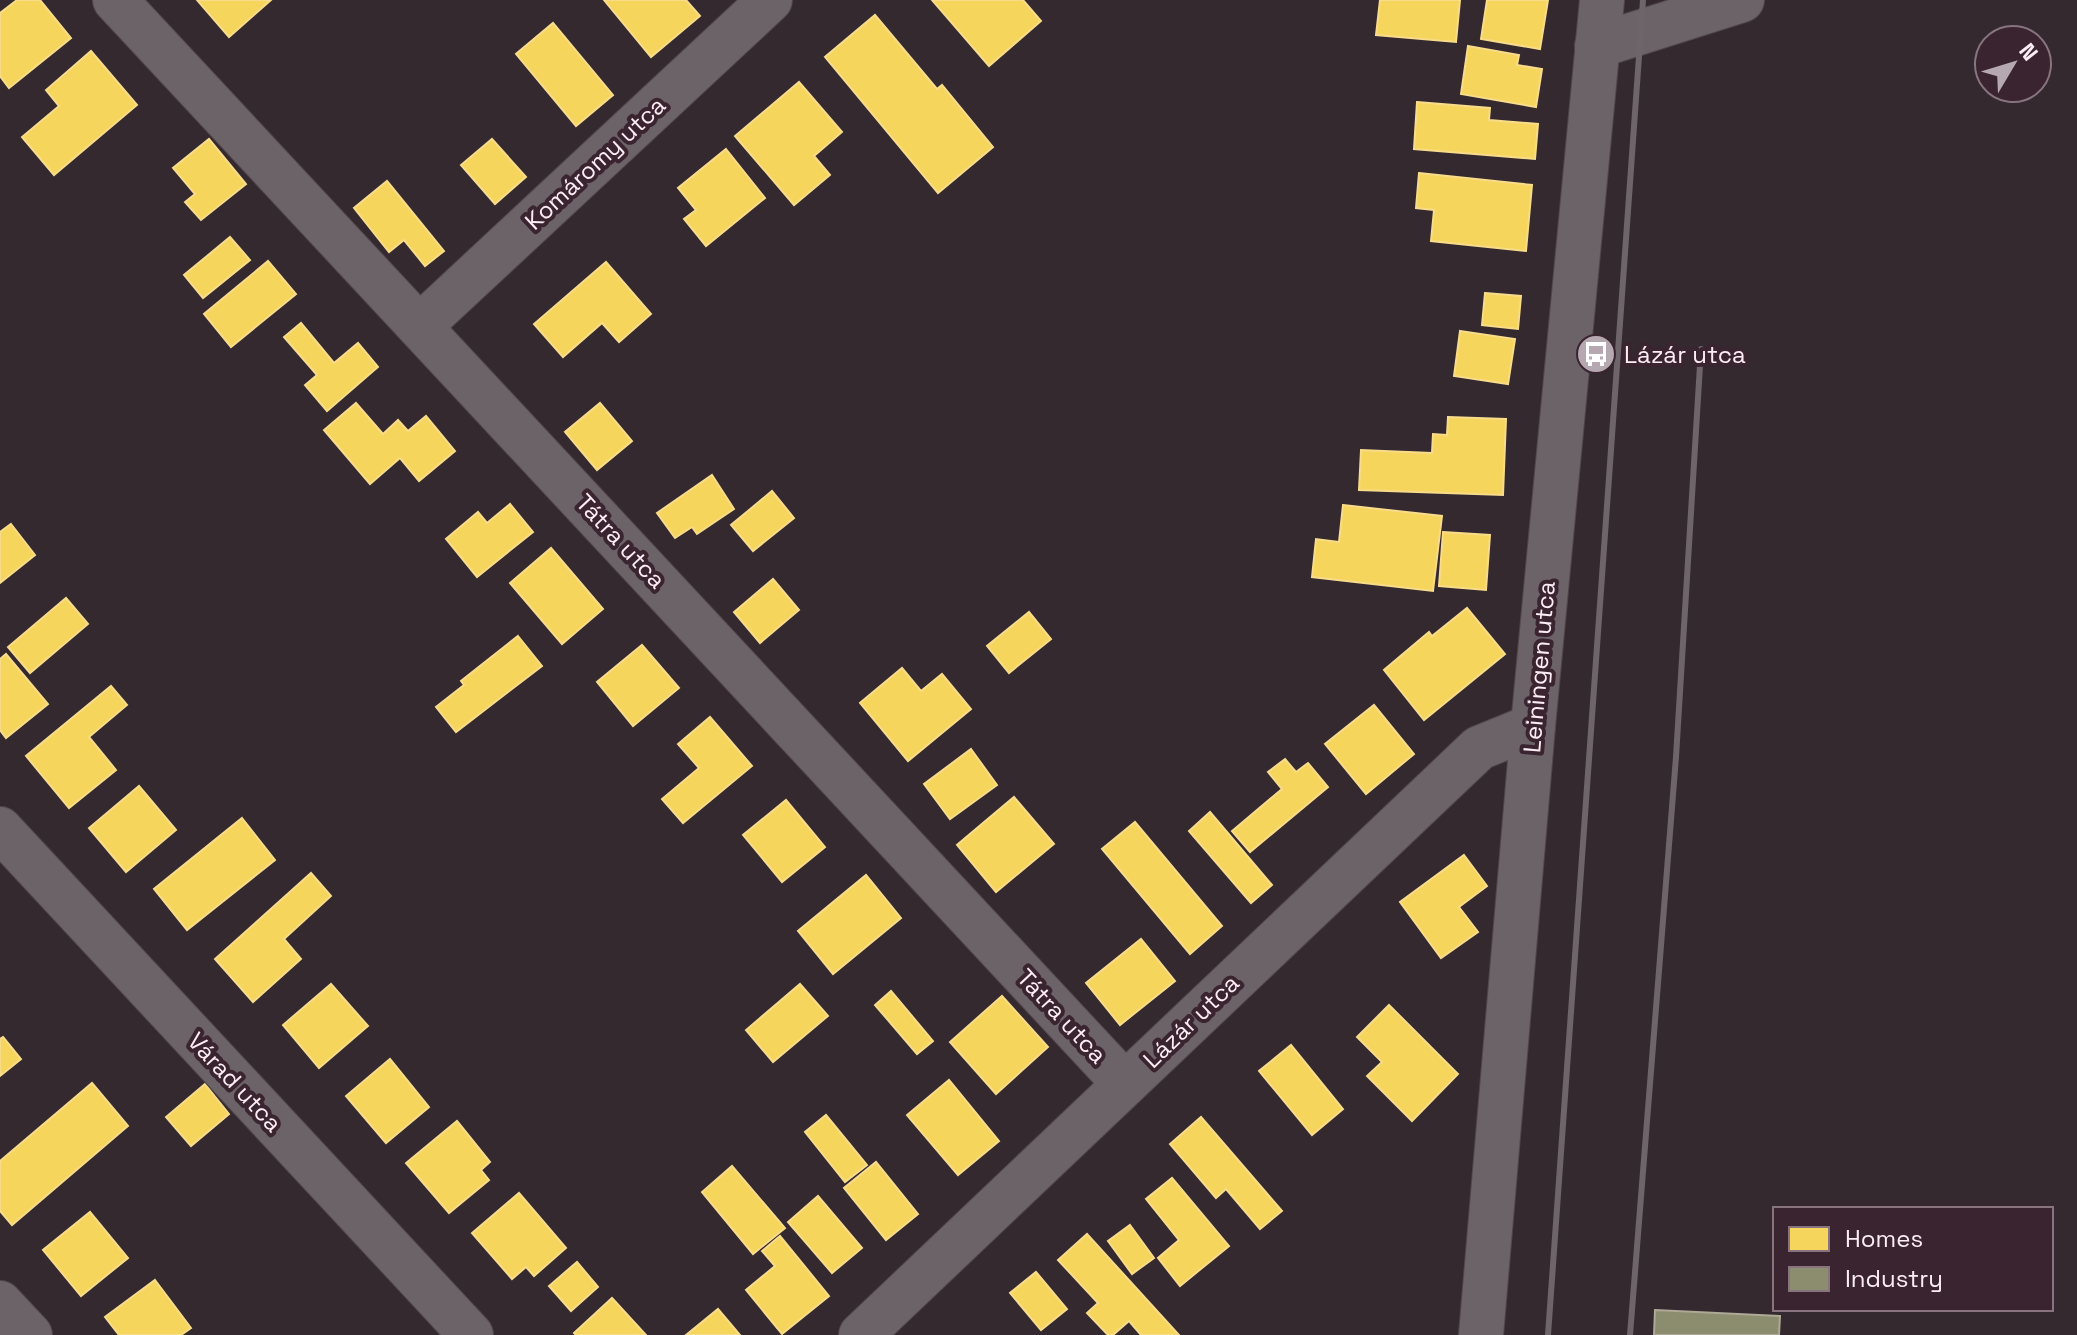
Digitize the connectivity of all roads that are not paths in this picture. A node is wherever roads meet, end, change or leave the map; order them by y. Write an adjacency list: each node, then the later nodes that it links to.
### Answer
1 (115, 0): 6 (street, Tátra utca)
2 (770, 0): 6 (street, Komáromy utca)
3 (1602, 0): 5 (street, Leiningen utca)
4 (1742, 0): 5 (street)
5 (1597, 46): 7 (street, Leiningen utca)
6 (420, 326): 9 (street, Tátra utca)
7 (1533, 726): 9 (street, Lázár utca); 14 (street, Leiningen utca)
8 (0, 829): 12 (street, Várad utca)
9 (1125, 1084): 13 (street, Lázár utca)
10 (0, 1303): 11 (street)
11 (30, 1335)
12 (471, 1335)
13 (861, 1335)
14 (1481, 1335)

